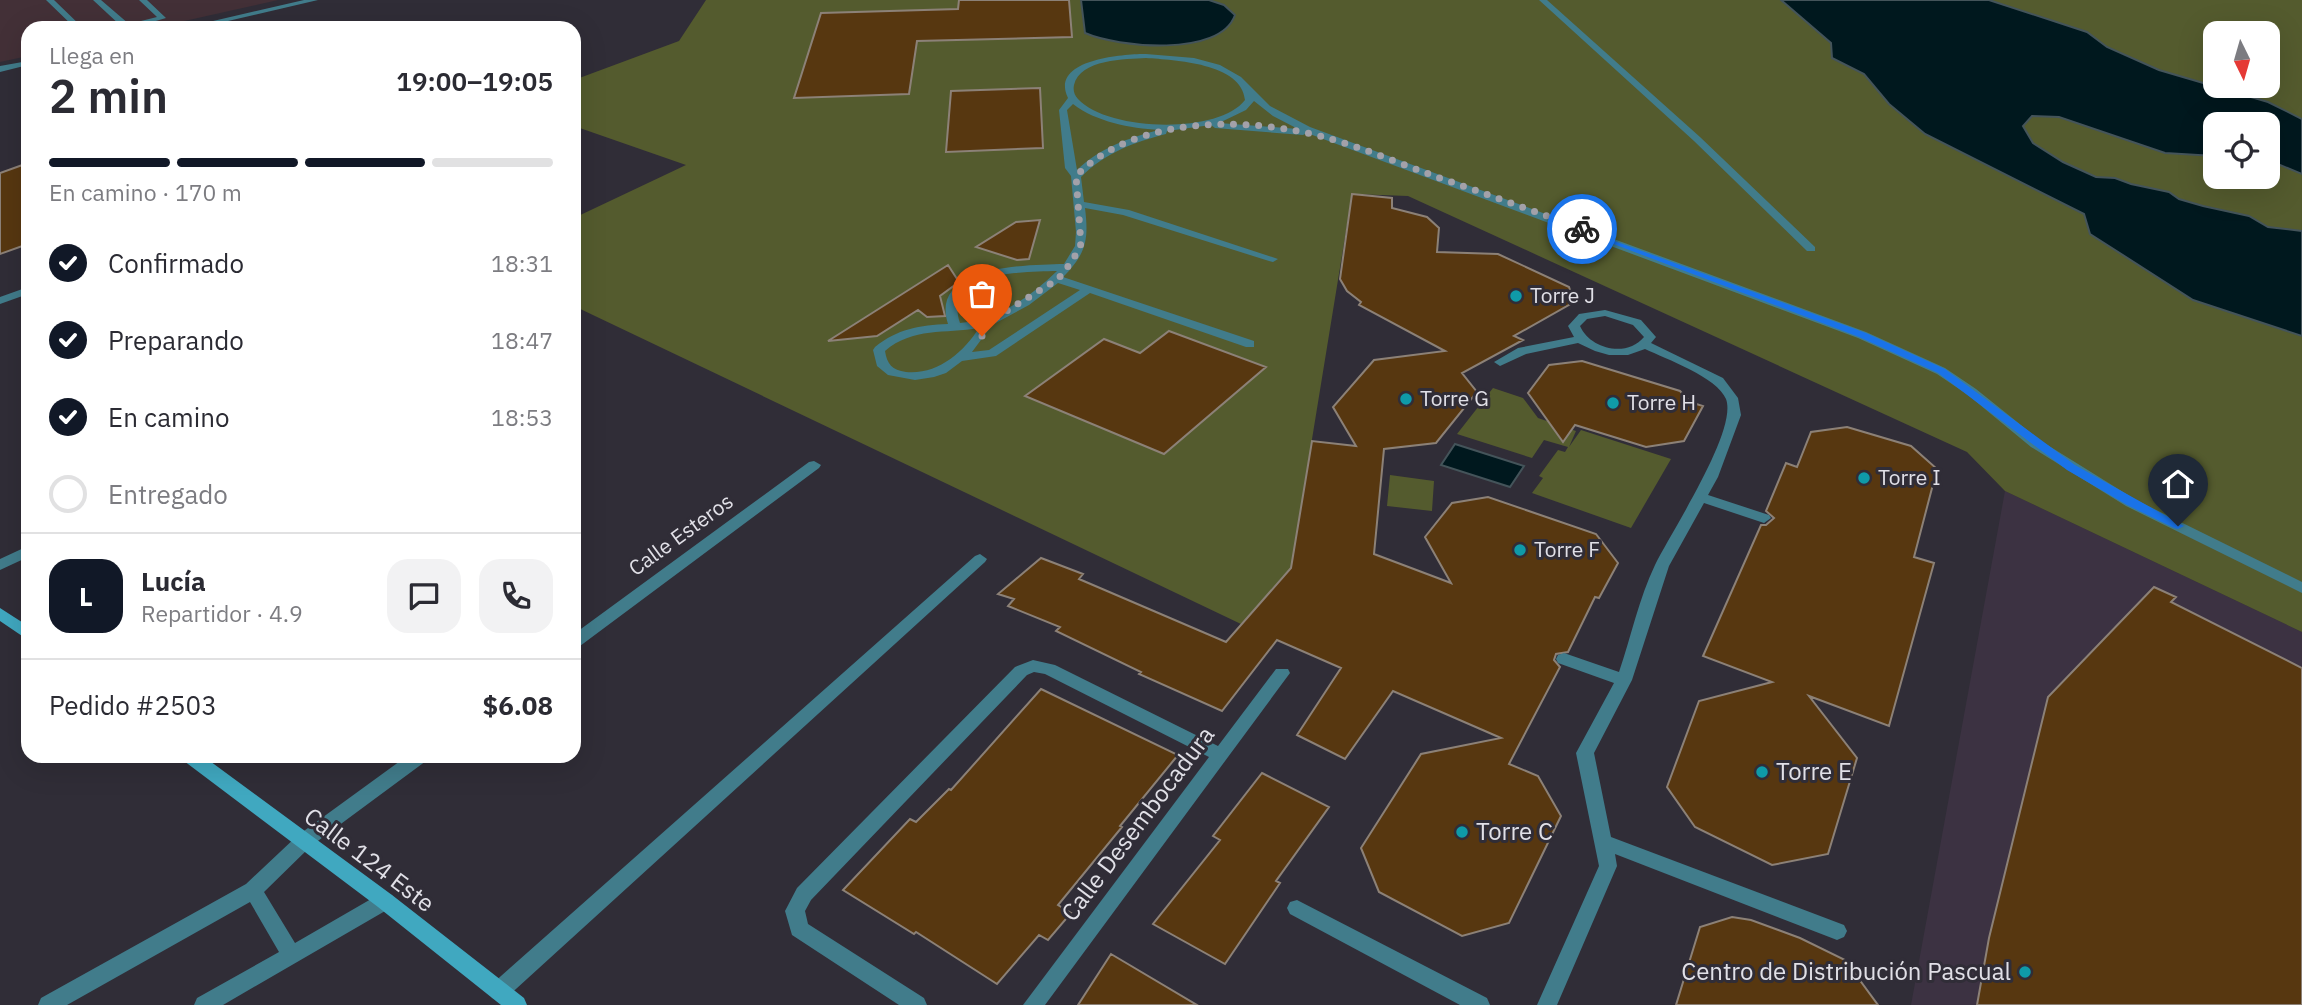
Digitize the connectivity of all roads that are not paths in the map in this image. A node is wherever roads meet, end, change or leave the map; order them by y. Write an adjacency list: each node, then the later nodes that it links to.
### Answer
1 (50, 0): 6 (street)
2 (97, 0): 7 (street)
3 (143, 0): 8 (street)
4 (314, 0): 9 (street)
5 (1543, 0): 19 (street)
6 (72, 21)
7 (119, 21)
8 (150, 21)
9 (219, 21)
10 (21, 64): 11 (street)
11 (0, 69)
12 (1250, 92): 13 (street); 14 (street); 16 (street)
13 (1072, 99): 15 (street); 17 (street)
14 (1206, 125): 15 (street); 16 (street)
15 (1178, 128): 17 (street)
16 (1328, 138): 41 (street)
17 (1076, 176): 18 (street)
18 (1078, 204): 20 (street); 21 (street)
19 (1811, 249)
20 (1273, 259)
21 (1067, 267): 22 (street); 27 (street)
22 (1058, 279): 23 (street); 26 (street)
23 (1089, 289): 29 (street); 33 (street)
24 (21, 293): 25 (street)
25 (0, 301)
26 (987, 323): 27 (street); 33 (street)
27 (955, 326): 33 (street)
28 (1580, 339): 30 (street); 30 (street); 32 (street)
29 (1250, 344)
30 (1646, 345): 36 (street)
31 (1508, 348): 32 (street)
32 (1522, 351): 34 (street)
33 (956, 358)
34 (1500, 362)
35 (814, 465): 44 (street, Calle Esteros)
36 (1700, 497): 37 (street); 47 (street)
37 (1764, 518)
38 (21, 554): 40 (street)
39 (980, 559): 58 (street)
40 (0, 565)
41 (2302, 588)
42 (0, 613): 43 (main road)
43 (21, 629)
44 (581, 637)
45 (1564, 659): 47 (street)
46 (1282, 673): 48 (street, Calle Desembocadura)
47 (1624, 680): 52 (street)
48 (1220, 755): 62 (street); 63 (street, Calle Desembocadura)
49 (199, 763): 51 (main road, Calle 124 Este)
50 (410, 763): 51 (street)
51 (304, 841): 53 (street); 54 (main road, Calle 124 Este)
52 (1603, 842): 56 (street); 65 (street)
53 (253, 890): 57 (street); 59 (street)
54 (385, 901): 57 (street); 58 (main road, Calle 124 Este)
55 (1297, 908): 64 (street)
56 (1837, 931)
57 (291, 954): 60 (street)
58 (499, 991): 61 (main road, Calle 124 Este)
59 (48, 1005)
60 (204, 1005)
61 (517, 1005)
62 (917, 1005)
63 (1032, 1005)
64 (1480, 1005)
65 (1547, 1005)

